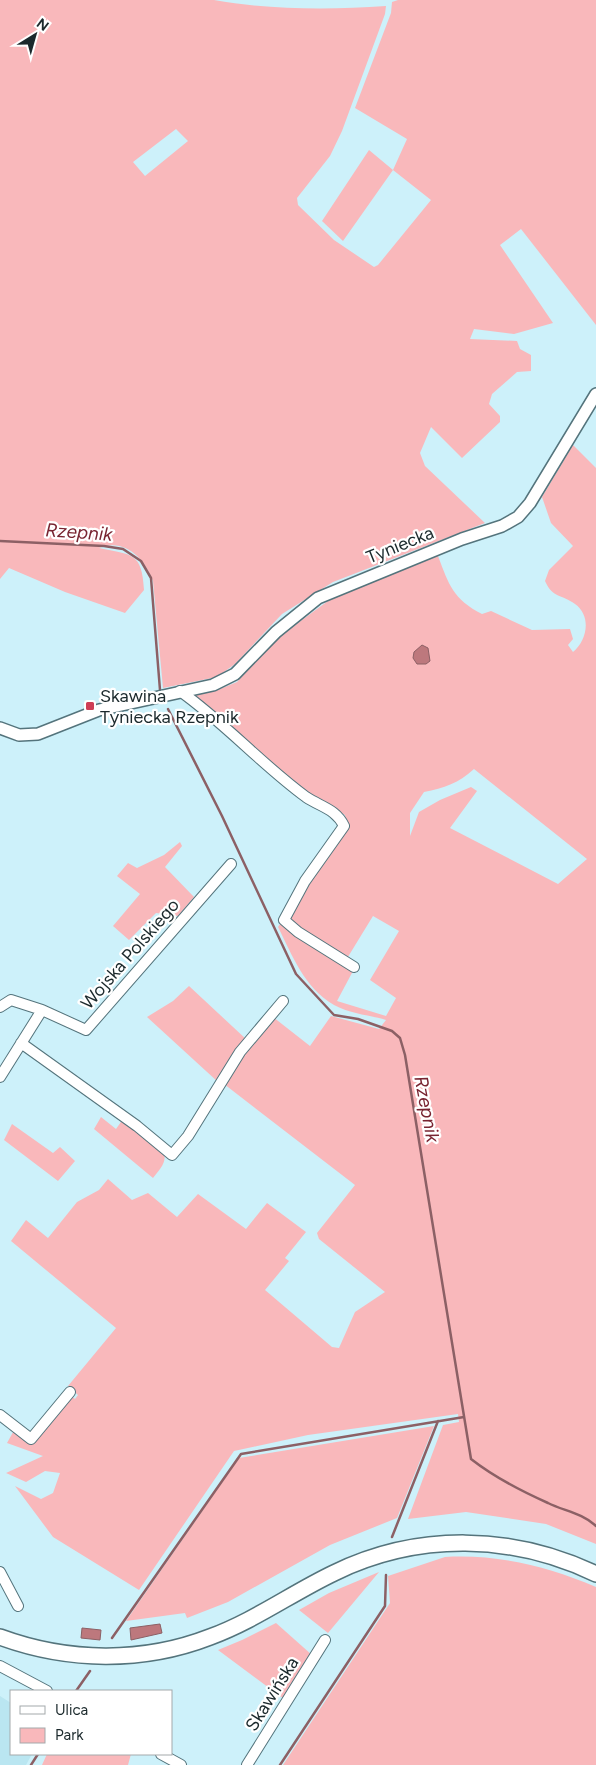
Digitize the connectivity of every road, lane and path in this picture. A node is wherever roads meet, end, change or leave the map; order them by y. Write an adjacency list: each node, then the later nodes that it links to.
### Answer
1 (596, 394): 2 (street, Tyniecka)
2 (169, 694): 3 (street, Tyniecka); 5 (street)
3 (0, 728)
4 (231, 864): 8 (street, Wojska Polskiego)
5 (354, 967)
6 (283, 1001): 9 (street)
7 (0, 1007): 8 (street, Wojska Polskiego)
8 (42, 1010): 9 (street)
9 (21, 1043): 10 (street)
10 (0, 1077)
11 (70, 1392): 12 (street)
12 (0, 1414)
13 (0, 1572): 15 (street)
14 (596, 1574): 16 (main road)
15 (18, 1606)
16 (0, 1637)
17 (326, 1640): 22 (street, Skawińska)
18 (0, 1666): 19 (street)
19 (45, 1690)
20 (163, 1755): 21 (street)
21 (181, 1765)
22 (247, 1765)

